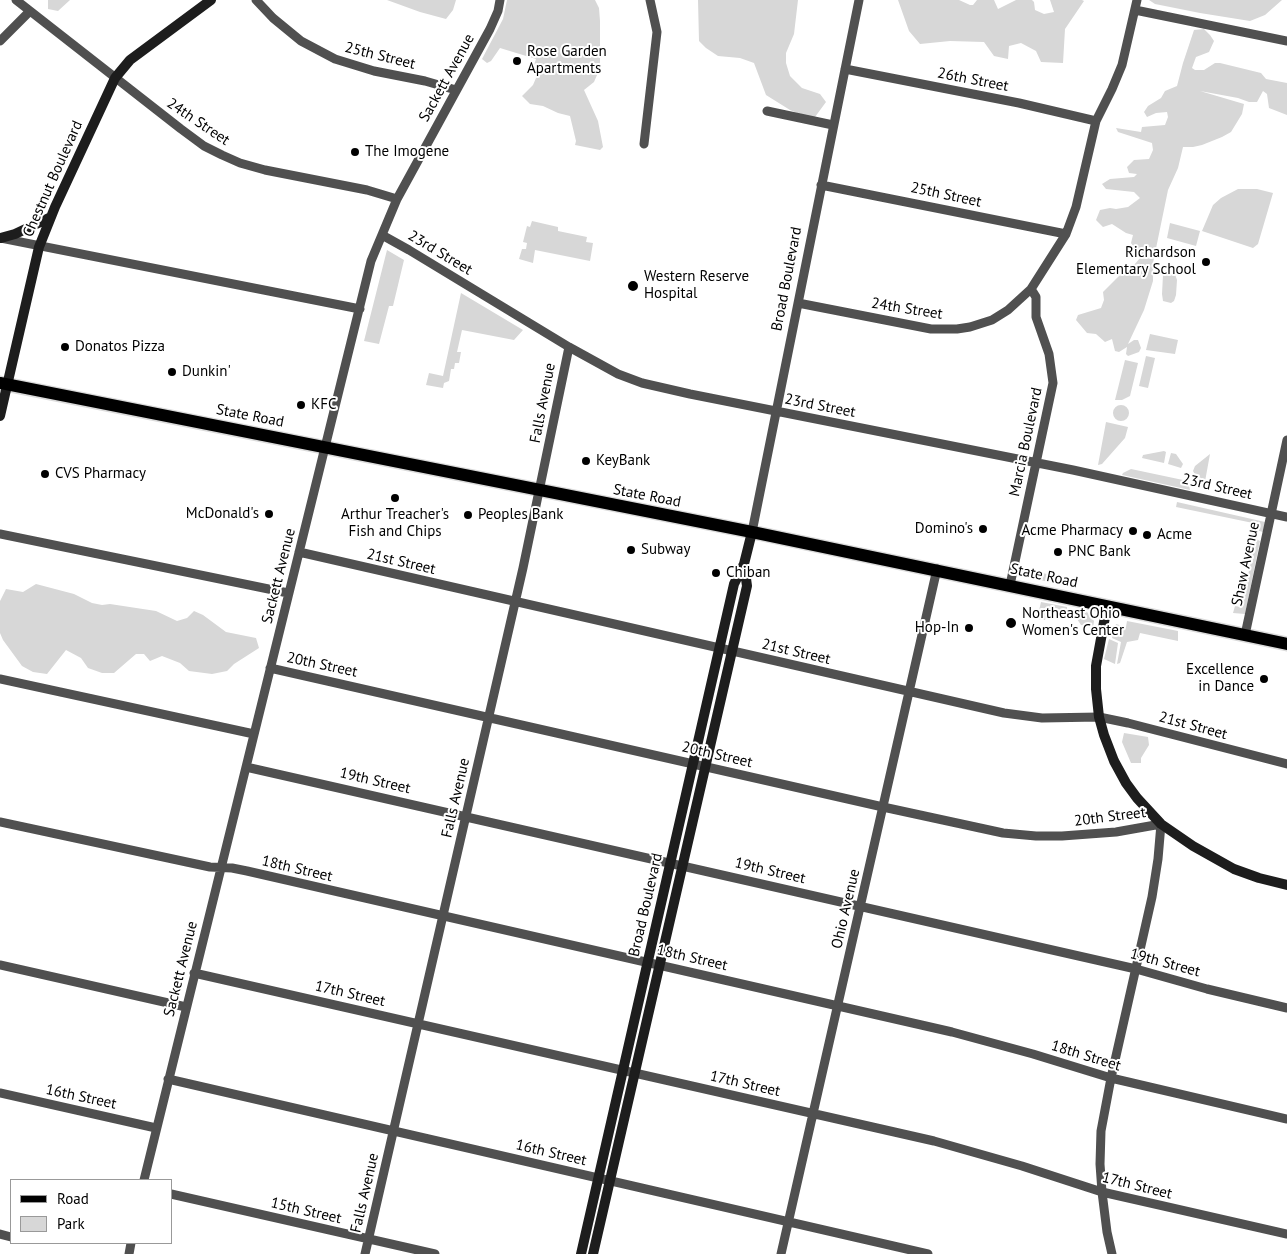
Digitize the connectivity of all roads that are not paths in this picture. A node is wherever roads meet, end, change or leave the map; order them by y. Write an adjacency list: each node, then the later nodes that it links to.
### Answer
1 (16, 0): 8 (street, 24th Street)
2 (212, 0): 12 (main road, Chestnut Boulevard)
3 (256, 0): 13 (street, 25th Street)
4 (500, 0): 13 (street, Sackett Avenue)
5 (650, 0): 17 (street)
6 (859, 0): 11 (street, Broad Boulevard)
7 (1136, 3): 10 (street); 15 (street)
8 (30, 11): 9 (street); 12 (street, 24th Street)
9 (0, 41)
10 (1287, 41)
11 (845, 69): 15 (street, 26th Street); 16 (street, Broad Boulevard)
12 (115, 78): 19 (street, 24th Street); 20 (main road, Chestnut Boulevard)
13 (456, 90): 19 (street, Sackett Avenue)
14 (767, 111): 16 (street)
15 (1096, 121): 21 (street)
16 (833, 125): 18 (street, Broad Boulevard)
17 (644, 144)
18 (821, 185): 21 (street, 25th Street); 26 (street, Broad Boulevard)
19 (397, 199): 22 (street, Sackett Avenue)
20 (51, 217): 23 (main road); 24 (main road, Chestnut Boulevard)
21 (1066, 234): 25 (street)
22 (382, 235): 27 (street, Sackett Avenue); 28 (street, 23rd Street)
23 (0, 238): 24 (street)
24 (39, 247): 27 (street); 29 (main road, Chestnut Boulevard)
25 (1030, 289): 26 (street, 24th Street); 34 (street, Marcia Boulevard)
26 (798, 303): 30 (street, Broad Boulevard)
27 (360, 309): 33 (street, Sackett Avenue)
28 (569, 347): 30 (street, 23rd Street); 35 (street, Falls Avenue)
29 (4, 384): 31 (main road, Chestnut Boulevard); 33 (main road, State Road)
30 (776, 412): 34 (street, 23rd Street); 38 (street, Broad Boulevard)
31 (0, 416)
32 (1287, 440): 36 (street, Shaw Avenue)
33 (324, 448): 35 (main road, State Road); 40 (street, Sackett Avenue)
34 (1036, 463): 36 (street, 23rd Street); 43 (street, Marcia Boulevard)
35 (540, 490): 38 (main road, State Road); 45 (street, Falls Avenue)
36 (1271, 513): 37 (street, 23rd Street); 47 (street, Shaw Avenue)
37 (1287, 517)
38 (752, 532): 41 (main road, Broad Boulevard); 42 (main road, State Road)
39 (0, 534): 44 (street)
40 (299, 552): 44 (street, Sackett Avenue); 45 (street, 21st Street)
41 (744, 564): 49 (main road, Broad Boulevard); 50 (main road, Broad Boulevard)
42 (937, 569): 43 (main road, State Road); 53 (street, Ohio Avenue)
43 (1010, 585): 46 (main road, State Road)
44 (288, 594): 51 (street, Sackett Avenue)
45 (515, 602): 49 (street, 21st Street); 54 (street, Falls Avenue)
46 (1107, 606): 47 (main road, State Road); 55 (main road)
47 (1245, 635): 48 (main road, State Road)
48 (1287, 644)
49 (720, 648): 50 (street, 21st Street); 57 (main road, Broad Boulevard)
50 (732, 651): 53 (street, 21st Street); 60 (main road, Broad Boulevard)
51 (270, 668): 54 (street, 20th Street); 56 (street, Sackett Avenue)
52 (0, 679): 56 (street)
53 (909, 692): 55 (street, 21st Street); 61 (street, Ohio Avenue)
54 (488, 717): 57 (street, 20th Street); 62 (street, Falls Avenue)
55 (1099, 717): 58 (street, 21st Street); 64 (main road)
56 (254, 734): 59 (street, Sackett Avenue)
57 (694, 763): 60 (street, 20th Street); 65 (main road, Broad Boulevard)
58 (1287, 764)
59 (246, 766): 62 (street, 19th Street); 67 (street, Sackett Avenue)
60 (706, 766): 61 (street, 20th Street); 66 (main road, Broad Boulevard)
61 (883, 807): 64 (street, 20th Street); 69 (street, Ohio Avenue)
62 (466, 816): 65 (street, 19th Street); 70 (street, Falls Avenue)
63 (0, 822): 67 (street, 18th Street)
64 (1161, 824): 68 (main road); 74 (street)
65 (671, 862): 66 (street, 19th Street); 71 (main road, Broad Boulevard)
66 (683, 865): 69 (street, 19th Street); 73 (main road, Broad Boulevard)
67 (221, 867): 70 (street, 18th Street); 75 (street, Sackett Avenue)
68 (1287, 885)
69 (860, 906): 74 (street, 19th Street); 76 (street, Ohio Avenue)
70 (443, 916): 71 (street, 18th Street); 79 (street, Falls Avenue)
71 (648, 962): 73 (street, 18th Street); 80 (main road, Broad Boulevard)
72 (0, 965): 77 (street)
73 (660, 965): 76 (street, 18th Street); 81 (main road, Broad Boulevard)
74 (1136, 969): 78 (street, 19th Street); 82 (street)
75 (194, 973): 77 (street, Sackett Avenue); 79 (street, 17th Street)
76 (838, 1006): 82 (street, 18th Street); 85 (street, Ohio Avenue)
77 (186, 1007): 83 (street, Sackett Avenue)
78 (1287, 1008)
79 (418, 1024): 80 (street, 17th Street); 88 (street, Falls Avenue)
80 (623, 1070): 81 (street, 17th Street); 89 (main road, Broad Boulevard)
81 (635, 1073): 85 (street, 17th Street); 91 (main road, Broad Boulevard)
82 (1111, 1078): 86 (street, 18th Street); 92 (street)
83 (168, 1080): 87 (street, Sackett Avenue); 88 (street, 16th Street)
84 (0, 1093): 87 (street, 16th Street)
85 (813, 1114): 92 (street, 17th Street); 94 (street, Ohio Avenue)
86 (1287, 1119)
87 (156, 1128): 90 (street, Sackett Avenue)
88 (394, 1131): 89 (street, 16th Street); 96 (street, Falls Avenue)
89 (598, 1178): 91 (street, 16th Street); 99 (main road, Broad Boulevard)
90 (144, 1179)
91 (610, 1181): 94 (street, 16th Street); 100 (main road, Broad Boulevard)
92 (1102, 1192): 95 (street, 17th Street); 103 (street)
93 (172, 1194): 96 (street, 15th Street)
94 (789, 1221): 101 (street, Ohio Avenue); 102 (street, 16th Street)
95 (1287, 1234)
96 (369, 1239): 97 (street, Falls Avenue); 98 (street, 15th Street)
97 (366, 1254)
98 (435, 1254)
99 (581, 1254)
100 (594, 1254)
101 (781, 1254)
102 (928, 1254)
103 (1112, 1254)

